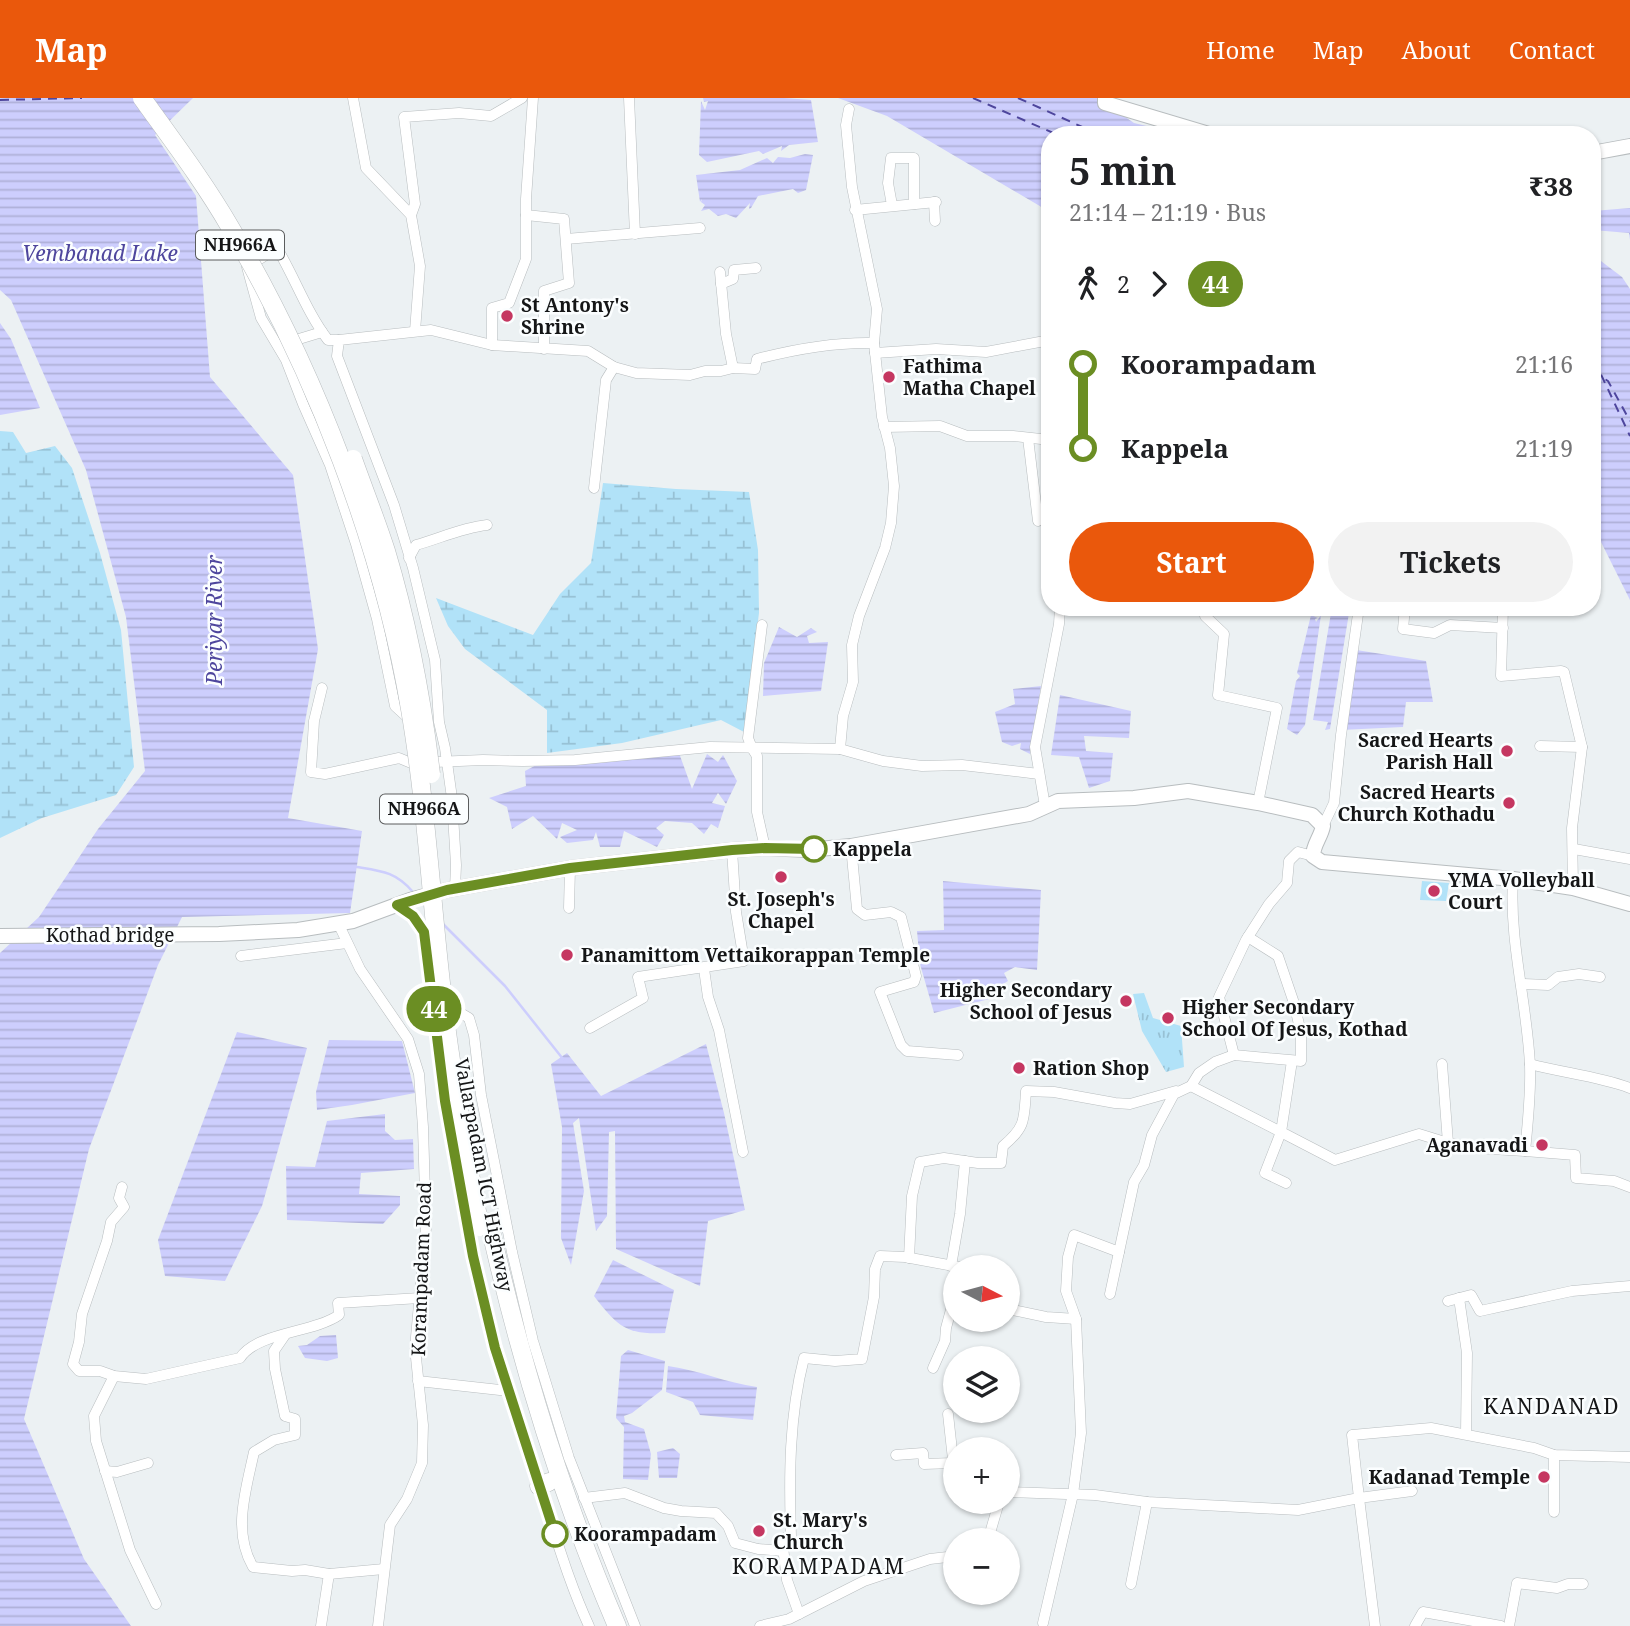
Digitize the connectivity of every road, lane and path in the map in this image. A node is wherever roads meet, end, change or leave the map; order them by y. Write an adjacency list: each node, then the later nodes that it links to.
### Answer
1 (142, 98): 98 (highway, Vallarpadam ICT Highway / NH966A, bridge)
2 (156, 98): 98 (highway, Vallarpadam ICT Highway / NH966A, bridge)
3 (353, 98): 15 (street)
4 (522, 98): 15 (street)
5 (533, 98): 16 (street)
6 (629, 98): 19 (street)
7 (1105, 98): 9 (main road)
8 (849, 108): 14 (street)
9 (1182, 126)
10 (1630, 146): 11 (main road)
11 (1601, 151)
12 (914, 204): 13 (street); 13 (street); 17 (street)
13 (892, 205): 14 (street)
14 (855, 210): 30 (street)
15 (411, 215): 24 (street)
16 (526, 215): 20 (street); 28 (street)
17 (935, 221)
18 (700, 228): 19 (street)
19 (635, 234): 20 (street)
20 (566, 239): 31 (street)
21 (756, 268): 23 (street)
22 (720, 272): 23 (street)
23 (721, 284): 33 (street)
24 (415, 331): 26 (street); 28 (street)
25 (322, 332): 26 (street); 29 (street); 29 (street)
26 (339, 340): 40 (street)
27 (1041, 342): 30 (street)
28 (492, 345): 31 (street)
29 (278, 346): 49 (street)
30 (875, 348): 33 (street); 34 (street)
31 (544, 349): 32 (street)
32 (614, 367): 33 (street); 37 (street)
33 (733, 368)
34 (884, 427): 35 (street); 53 (street)
35 (1028, 438): 36 (street); 38 (street)
36 (1041, 439)
37 (594, 488)
38 (1038, 521)
39 (487, 525): 40 (street)
40 (410, 558): 49 (street)
41 (1059, 616): 55 (street)
42 (1205, 616): 56 (street)
43 (1358, 616): 58 (street)
44 (1404, 616): 47 (street)
45 (1503, 616): 47 (street)
46 (762, 625): 52 (street)
47 (1503, 628): 51 (street)
48 (322, 688): 54 (street)
49 (439, 715): 54 (street)
50 (1540, 746): 51 (street)
51 (1582, 747): 61 (street)
52 (752, 748): 53 (street); 54 (street); 60 (street)
53 (840, 749): 55 (street)
54 (447, 761): 68 (street)
55 (1039, 774): 57 (street)
56 (1258, 803): 57 (main road, Kothad bridge); 58 (main road, Kothad bridge)
57 (1045, 806): 59 (main road, Kothad bridge)
58 (1324, 825): 63 (main road)
59 (851, 846): 60 (main road, Kothad bridge); 82 (street)
60 (765, 848): 62 (main road, Kothad bridge)
61 (1574, 849): 64 (street); 67 (street)
62 (732, 850): 65 (main road, Kothad bridge); 77 (street)
63 (1313, 856): 66 (main road); 74 (street)
64 (1630, 859)
65 (570, 868): 68 (main road, Kothad bridge); 71 (street)
66 (1513, 878): 67 (main road); 79 (street)
67 (1573, 888): 70 (main road)
68 (451, 889): 69 (main road, Kothad bridge)
69 (403, 902): 72 (main road, Kothad bridge); 80 (street)
70 (1630, 904)
71 (569, 908)
72 (338, 923): 73 (main road, Kothad bridge); 75 (street, Korampadam Road)
73 (0, 936)
74 (1248, 937): 83 (street); 84 (street)
75 (347, 943): 76 (street); 105 (street, Korampadam Road)
76 (241, 956)
77 (704, 969): 81 (street); 93 (street)
78 (1600, 977): 79 (street)
79 (1521, 984): 86 (street)
80 (434, 1007): 113 (street); 125 (street)
81 (590, 1028)
82 (958, 1055)
83 (1234, 1055): 84 (street); 87 (street)
84 (1292, 1061): 90 (street)
85 (1442, 1064): 91 (street)
86 (1530, 1064): 88 (street); 92 (street)
87 (1191, 1086): 89 (street); 90 (street)
88 (1630, 1087)
89 (1177, 1090): 94 (street); 99 (street)
90 (1281, 1132): 91 (street); 95 (street)
91 (1448, 1143): 92 (street)
92 (1525, 1151): 97 (street)
93 (743, 1152)
94 (965, 1161): 100 (street); 101 (street)
95 (1286, 1183)
96 (122, 1186): 111 (street)
97 (1630, 1187)
98 (485, 1224): 121 (highway, Vallarpadam ICT Highway / NH966A); 125 (highway, Vallarpadam ICT Highway / NH966A)
99 (1119, 1252): 104 (street); 107 (street)
100 (956, 1255)
101 (909, 1258): 102 (street); 129 (street)
102 (943, 1264)
103 (1630, 1286): 114 (street)
104 (1110, 1294)
105 (419, 1298): 109 (street); 112 (street, Korampadam Road)
106 (1020, 1312): 107 (street)
107 (1076, 1319): 124 (street)
108 (946, 1332): 110 (street)
109 (285, 1335): 111 (street); 132 (street)
110 (933, 1368)
111 (114, 1376): 120 (street)
112 (418, 1381): 113 (street); 131 (street, Korampadam Road)
113 (509, 1391): 121 (street)
114 (1466, 1434): 116 (street); 126 (street)
115 (896, 1455): 119 (street)
116 (1555, 1455): 117 (street); 128 (street)
117 (1630, 1457)
118 (148, 1463): 120 (street)
119 (943, 1463)
120 (105, 1471): 135 (street)
121 (544, 1484): 140 (street); 141 (highway, Vallarpadam ICT Highway / NH966A)
122 (1412, 1491): 126 (street)
123 (1020, 1492): 124 (street)
124 (1073, 1494): 127 (street); 137 (street)
125 (577, 1495): 129 (street); 142 (highway, Vallarpadam ICT Highway / NH966A); 143 (street)
126 (1359, 1498): 127 (street); 145 (street)
127 (1147, 1502): 133 (street)
128 (1554, 1512)
129 (783, 1551): 136 (street)
130 (943, 1558): 136 (street)
131 (384, 1569): 132 (street); 139 (street, Korampadam Road)
132 (329, 1574): 138 (street)
133 (1131, 1584)
134 (1583, 1584): 148 (street)
135 (156, 1604)
136 (799, 1614): 144 (street)
137 (1043, 1623)
138 (321, 1626)
139 (378, 1626)
140 (589, 1626)
141 (605, 1626)
142 (617, 1626)
143 (635, 1626)
144 (760, 1626)
145 (1375, 1626)
146 (1415, 1626): 147 (street)
147 (1501, 1626)
148 (1509, 1626)

